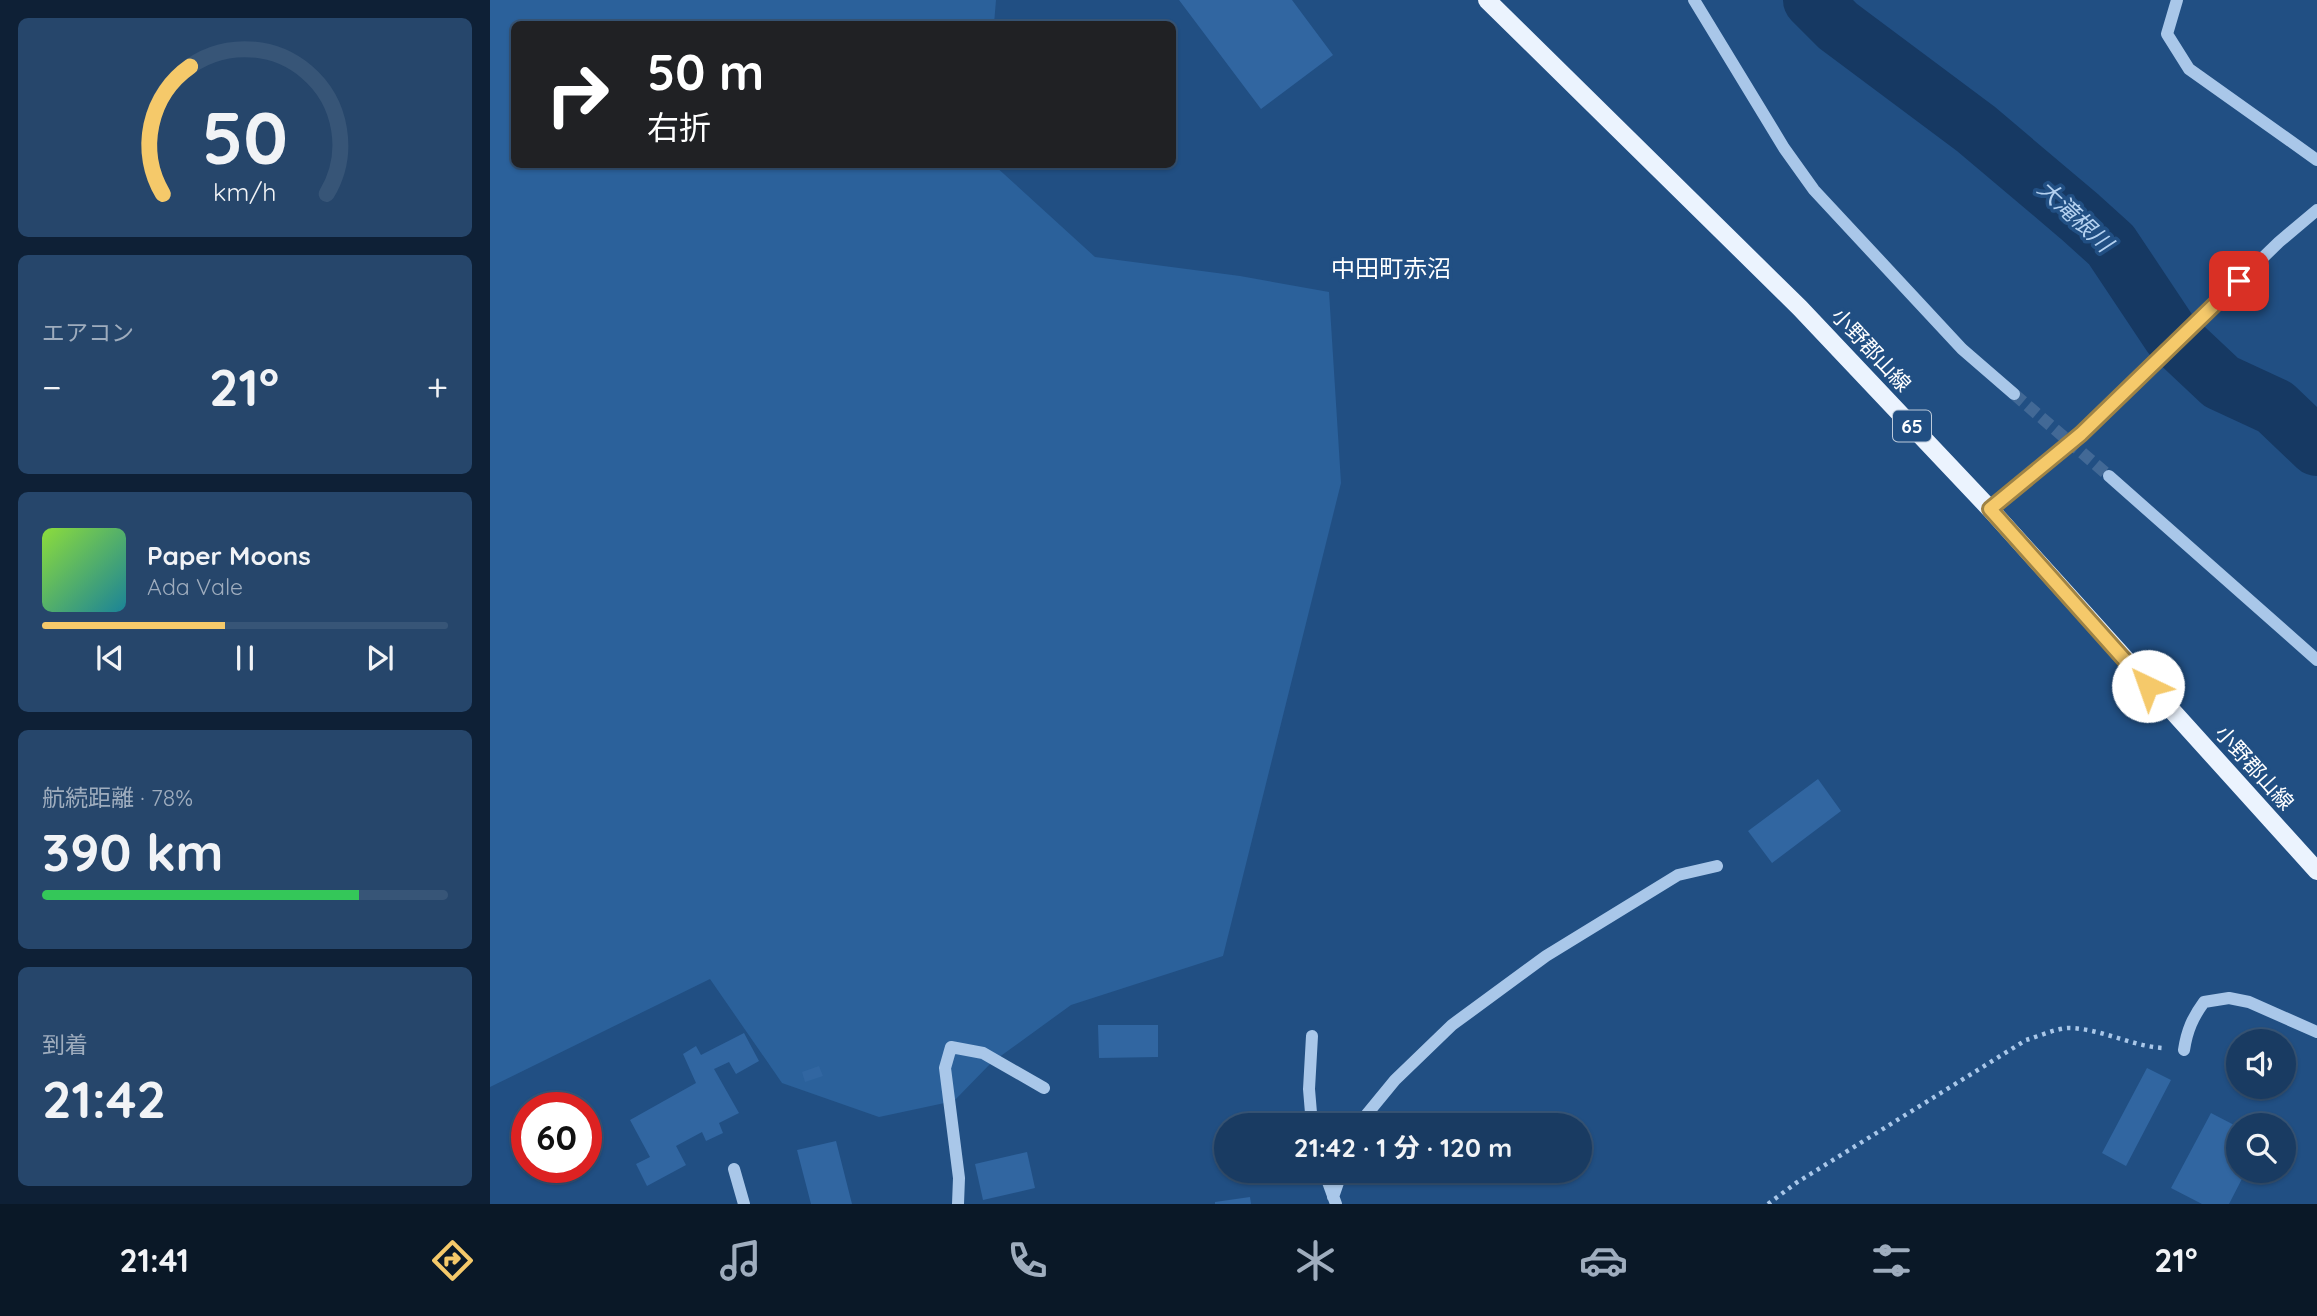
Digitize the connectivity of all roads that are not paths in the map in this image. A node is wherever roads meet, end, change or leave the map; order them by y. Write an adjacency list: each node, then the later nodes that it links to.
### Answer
1 (1487, 0): 8 (main road, 小野郡山線 / 65)
2 (1695, 0): 6 (street)
3 (2178, 0): 4 (street)
4 (2317, 160)
5 (2317, 210): 8 (street)
6 (2014, 394)
7 (2109, 476): 9 (street)
8 (1990, 509): 11 (main road, 小野郡山線 / 65)
9 (2317, 660)
10 (1717, 866): 17 (street)
11 (2317, 871)
12 (2317, 1032): 14 (street)
13 (1312, 1036): 16 (street)
14 (2184, 1049)
15 (1044, 1088): 23 (street)
16 (1311, 1113)
17 (1368, 1113)
18 (734, 1169): 22 (street)
19 (1328, 1183): 21 (street)
20 (1339, 1183): 21 (street)
21 (1334, 1200)
22 (744, 1204)
23 (958, 1204)

